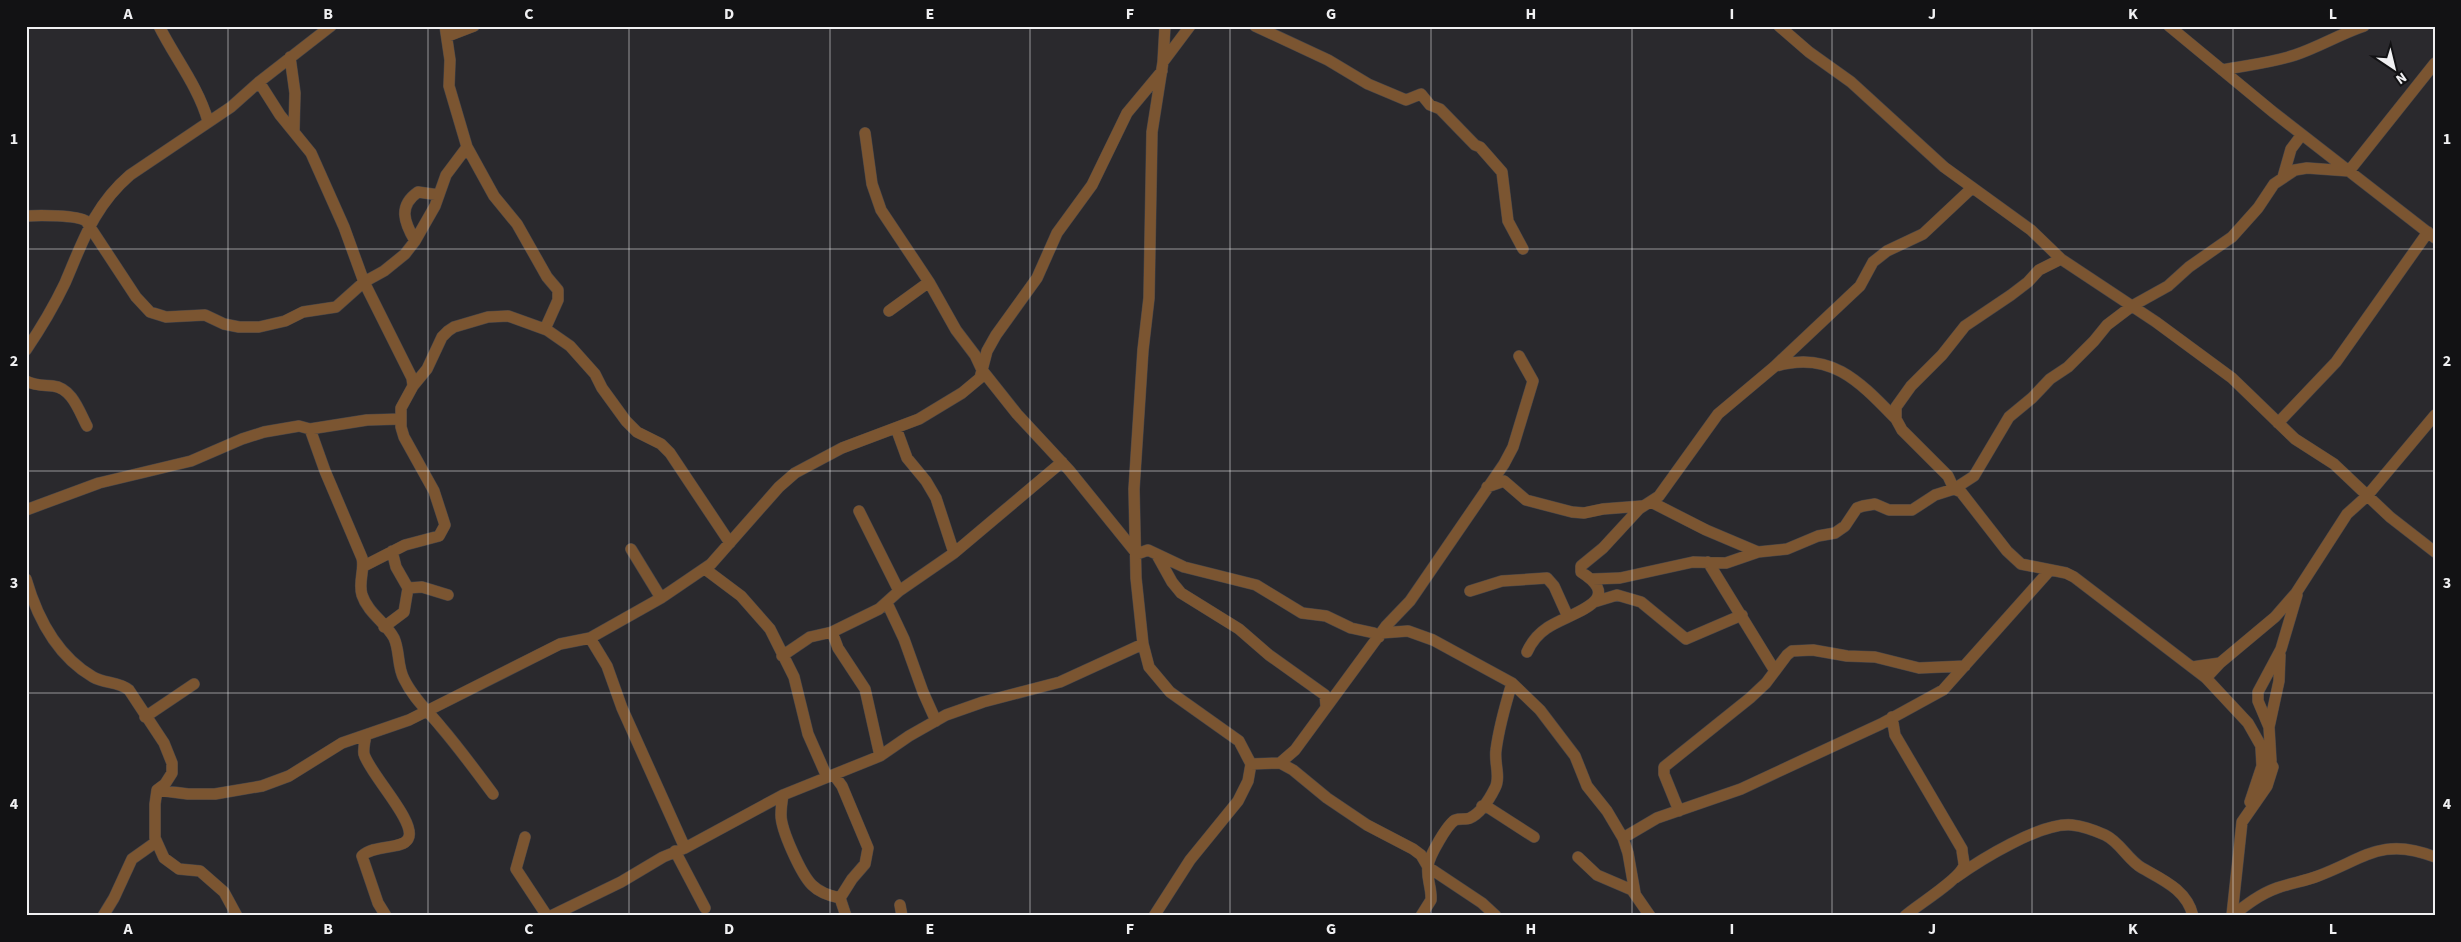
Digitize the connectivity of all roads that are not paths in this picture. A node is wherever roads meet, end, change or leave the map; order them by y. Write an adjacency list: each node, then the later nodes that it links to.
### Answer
1 (159, 26): 18 (street)
2 (316, 26): 12 (street)
3 (331, 26): 12 (street)
4 (474, 26): 11 (street)
5 (1165, 26): 15 (street)
6 (1190, 26): 15 (street)
7 (1255, 26): 31 (street)
8 (1779, 26): 25 (street)
9 (2169, 26): 16 (street)
10 (2364, 26): 16 (street)
11 (446, 31): 22 (street)
12 (308, 43): 13 (street)
13 (290, 57): 17 (street); 19 (street)
14 (2435, 63): 23 (street)
15 (1162, 67): 41 (street); 64 (street)
16 (2222, 70): 21 (street)
17 (258, 82): 18 (street); 19 (street)
18 (208, 121): 28 (street)
19 (294, 130): 33 (street)
20 (865, 133): 34 (street)
21 (2305, 137): 23 (street); 24 (street)
22 (467, 147): 26 (street); 37 (street)
23 (2349, 171): 24 (street); 29 (street)
24 (2283, 177): 35 (street)
25 (1972, 188): 32 (street); 40 (street)
26 (439, 195): 30 (street); 30 (street)
27 (26, 216): 28 (street)
28 (90, 225): 33 (street); 38 (street)
29 (2431, 235): 47 (street)
30 (415, 241): 33 (street)
31 (1524, 249)
32 (2061, 259): 35 (street); 46 (street)
33 (364, 282): 43 (street)
34 (929, 282): 36 (street); 41 (street)
35 (2132, 306): 47 (street); 53 (street)
36 (889, 311)
37 (545, 329): 43 (street); 58 (street)
38 (26, 350)
39 (1519, 356): 52 (street)
40 (1774, 367): 46 (street); 55 (street)
41 (982, 370): 49 (street); 51 (street)
42 (26, 381): 48 (street)
43 (413, 386): 45 (street)
44 (2435, 414): 54 (street)
45 (401, 419): 50 (street); 60 (street)
46 (1896, 419): 53 (street)
47 (2278, 423): 54 (street)
48 (87, 426)
49 (896, 428): 58 (street); 63 (street)
50 (310, 429): 56 (street); 67 (street)
51 (1062, 462): 63 (street); 64 (street)
52 (1487, 487): 55 (street); 85 (street)
53 (1954, 489): 62 (street); 69 (street)
54 (2367, 496): 61 (street); 74 (street)
55 (1647, 504): 62 (street); 72 (street)
56 (26, 510)
57 (859, 511): 75 (street)
58 (730, 543): 68 (street)
59 (631, 549): 78 (street)
60 (392, 551): 67 (street); 73 (street)
61 (2434, 551)
62 (1758, 552): 66 (street)
63 (954, 553): 75 (street)
64 (1137, 554): 65 (street); 87 (street)
65 (1157, 554): 85 (street); 98 (street)
66 (1708, 562): 70 (street); 81 (street)
67 (364, 566): 83 (street)
68 (705, 569): 78 (street); 90 (street)
69 (2050, 570): 92 (street); 93 (street)
70 (1620, 578): 72 (street); 79 (street)
71 (26, 579): 101 (street)
72 (1593, 579): 79 (street)
73 (408, 588): 77 (street); 83 (street)
74 (2299, 588): 88 (street); 91 (street)
75 (899, 591): 80 (street)
76 (1470, 591): 82 (street)
77 (448, 595)
78 (661, 598): 86 (street)
79 (1597, 598): 81 (street); 82 (street)
80 (887, 603): 84 (street); 102 (street)
81 (1742, 615): 94 (street)
82 (1568, 617): 89 (street)
83 (384, 627): 99 (street)
84 (832, 632): 90 (street); 106 (street)
85 (1380, 635): 96 (street); 98 (street)
86 (590, 638): 99 (street); 121 (street)
87 (1143, 644): 102 (street); 109 (street)
88 (2280, 649): 103 (street); 103 (street)
89 (1527, 652)
90 (782, 656): 110 (street)
91 (2220, 663): 93 (street); 95 (street)
92 (1965, 666): 94 (street); 100 (street)
93 (2192, 667): 95 (street)
94 (1774, 671): 115 (street)
95 (2206, 678): 105 (street)
96 (1512, 683): 114 (street); 119 (street)
97 (194, 684): 101 (street)
98 (1326, 706): 108 (street)
99 (425, 711): 104 (street); 112 (street)
100 (1892, 716): 115 (street); 125 (street)
101 (145, 717): 111 (street)
102 (936, 721): 106 (street)
103 (2269, 727): 107 (street)
104 (366, 735): 111 (street); 131 (street)
105 (2262, 748): 107 (street); 116 (street)
106 (880, 756): 110 (street)
107 (2271, 761): 116 (street)
108 (1280, 763): 109 (street); 124 (street)
109 (1251, 764): 135 (street)
110 (830, 776): 113 (street); 127 (street)
111 (158, 790): 120 (street)
112 (493, 794)
113 (783, 795): 121 (street); 127 (street)
114 (1482, 806): 118 (street); 124 (street)
115 (1679, 811): 119 (street)
116 (2242, 822): 141 (street)
117 (525, 837): 132 (street)
118 (1534, 837)
119 (1623, 838): 126 (street)
120 (156, 842): 129 (street); 130 (street)
121 (680, 850): 128 (street); 133 (street)
122 (1578, 857): 126 (street)
123 (2435, 857): 141 (street)
124 (1428, 867): 136 (street); 137 (street)
125 (1954, 878): 139 (street); 140 (street)
126 (1635, 893): 138 (street)
127 (840, 898): 134 (street)
128 (705, 908)
129 (102, 916)
130 (236, 916)
131 (386, 916)
132 (547, 916)
133 (551, 916)
134 (846, 916)
135 (1154, 916)
136 (1422, 916)
137 (1496, 916)
138 (1650, 916)
139 (1905, 916)
140 (2193, 916)
141 (2232, 916)

